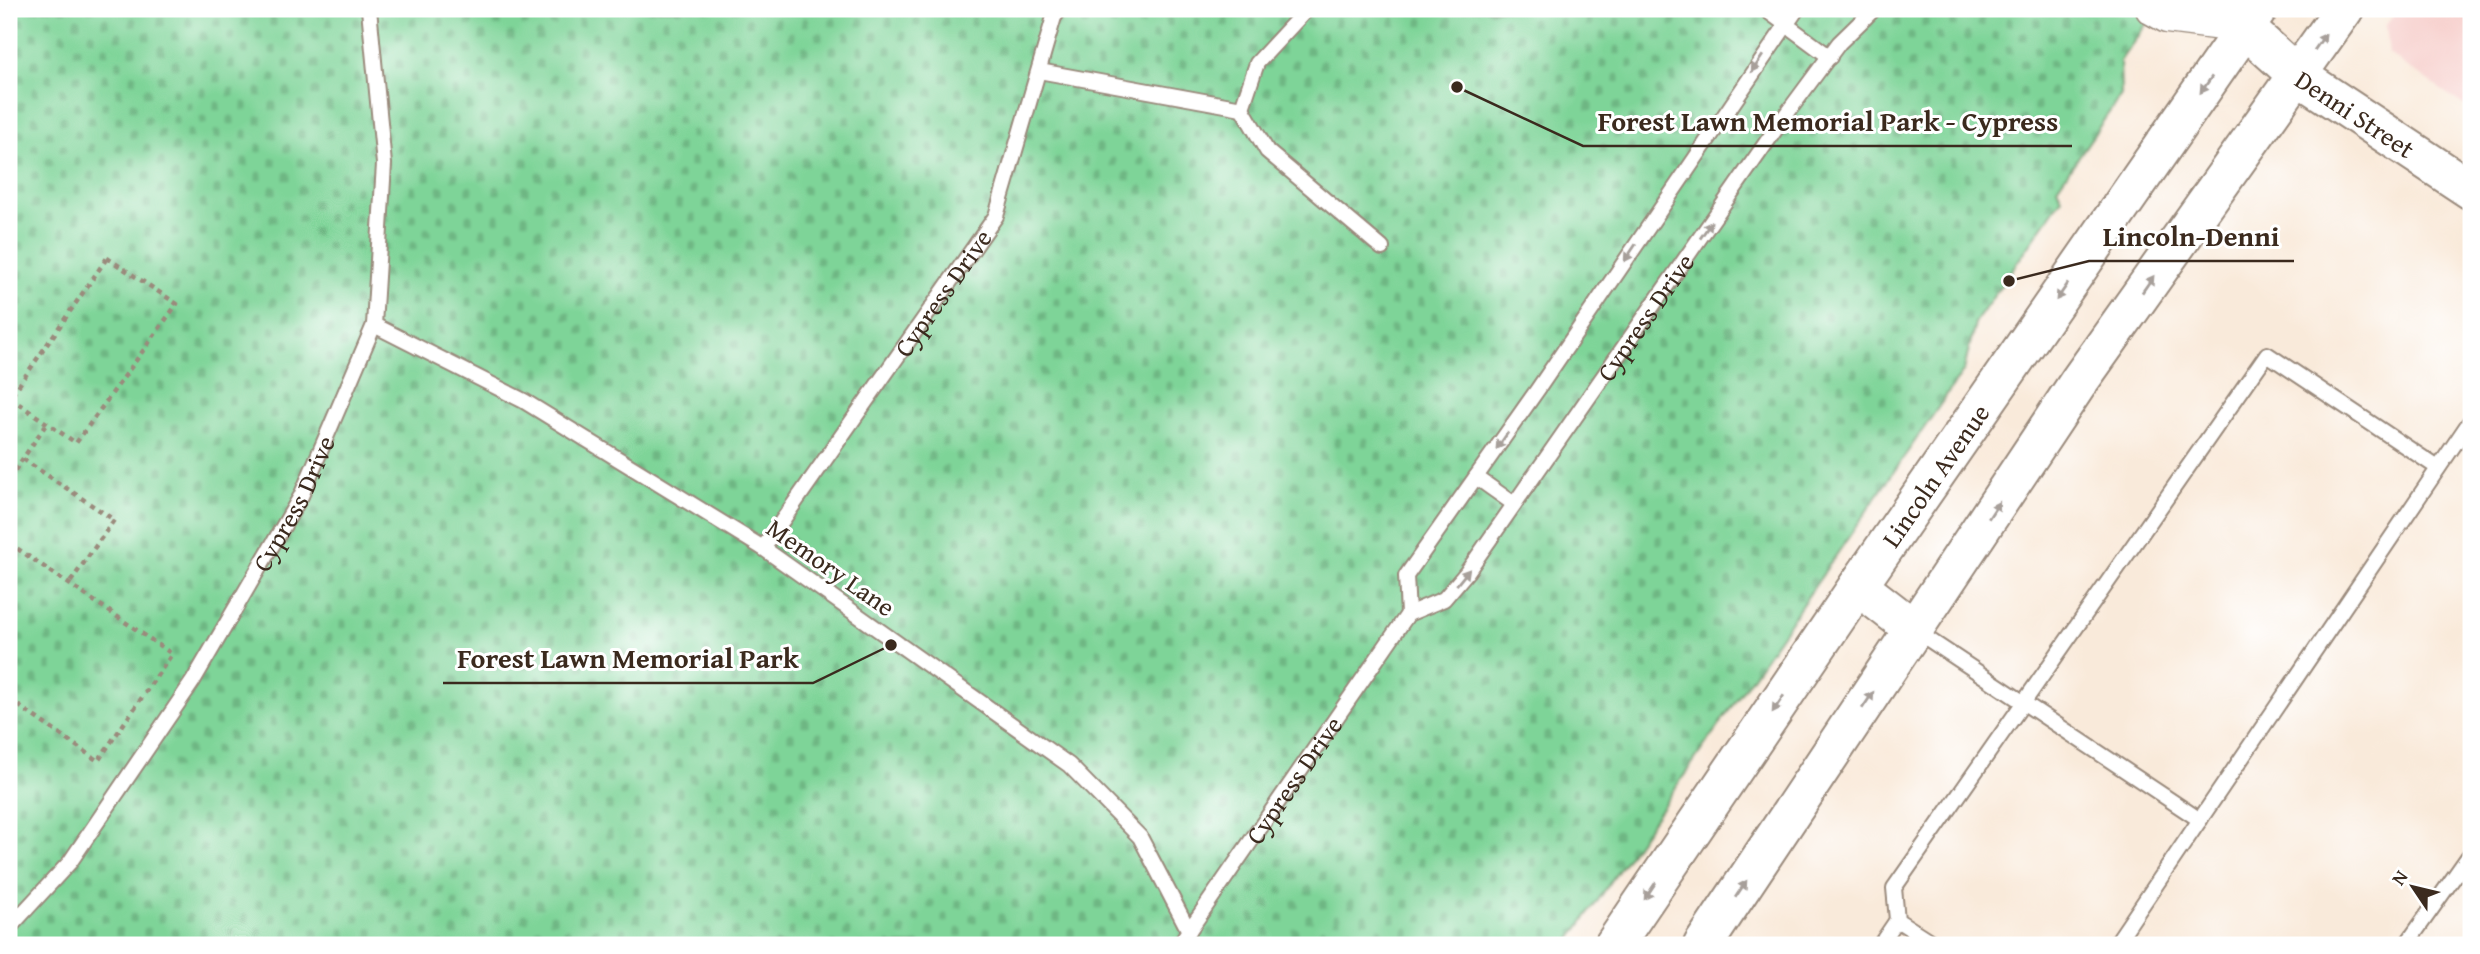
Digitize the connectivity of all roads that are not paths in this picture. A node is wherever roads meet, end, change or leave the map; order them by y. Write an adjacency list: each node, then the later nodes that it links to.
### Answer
1 (369, 9): 17 (lane, Cypress Drive)
2 (1060, 9): 12 (lane, Cypress Drive)
3 (1307, 9): 14 (lane)
4 (1765, 9): 10 (lane)
5 (1797, 9): 10 (lane, Cypress Drive)
6 (1874, 9): 11 (lane, Cypress Drive)
7 (2151, 9): 9 (street)
8 (2344, 9): 13 (main road, one-way to 8)
9 (2245, 15): 13 (main road, Denni Street); 23 (main road, Lincoln Avenue, one-way to 23)
10 (1785, 23): 11 (lane); 20 (lane, Cypress Drive, one-way to 20)
11 (1830, 57): 21 (lane, Cypress Drive, one-way to 11)
12 (1038, 71): 14 (lane); 22 (lane, Cypress Drive)
13 (2297, 75): 15 (main road, Denni Street); 25 (main road, one-way to 13)
14 (1242, 107): 16 (lane)
15 (2471, 190)
16 (1382, 248)
17 (374, 325): 22 (lane, Memory Lane); 30 (lane, Cypress Drive)
18 (2471, 420): 19 (lane)
19 (2438, 468): 26 (lane); 27 (lane)
20 (1476, 477): 21 (lane); 24 (lane, Cypress Drive)
21 (1514, 503): 24 (lane, Cypress Drive, one-way to 21)
22 (764, 548): 31 (lane, Memory Lane)
23 (1858, 586): 25 (main road); 33 (main road, Lincoln Avenue, one-way to 33)
24 (1408, 614): 31 (lane, Cypress Drive)
25 (1915, 630): 26 (lane); 34 (main road, one-way to 25)
26 (2023, 704): 27 (lane); 29 (lane)
27 (2200, 821): 37 (lane)
28 (2471, 853): 38 (lane)
29 (1898, 920): 35 (lane); 36 (lane)
30 (9, 928)
31 (1189, 930): 32 (lane, Cypress Drive)
32 (1179, 945)
33 (1614, 945)
34 (1703, 945)
35 (1880, 945)
36 (1936, 945)
37 (2115, 945)
38 (2406, 945)

